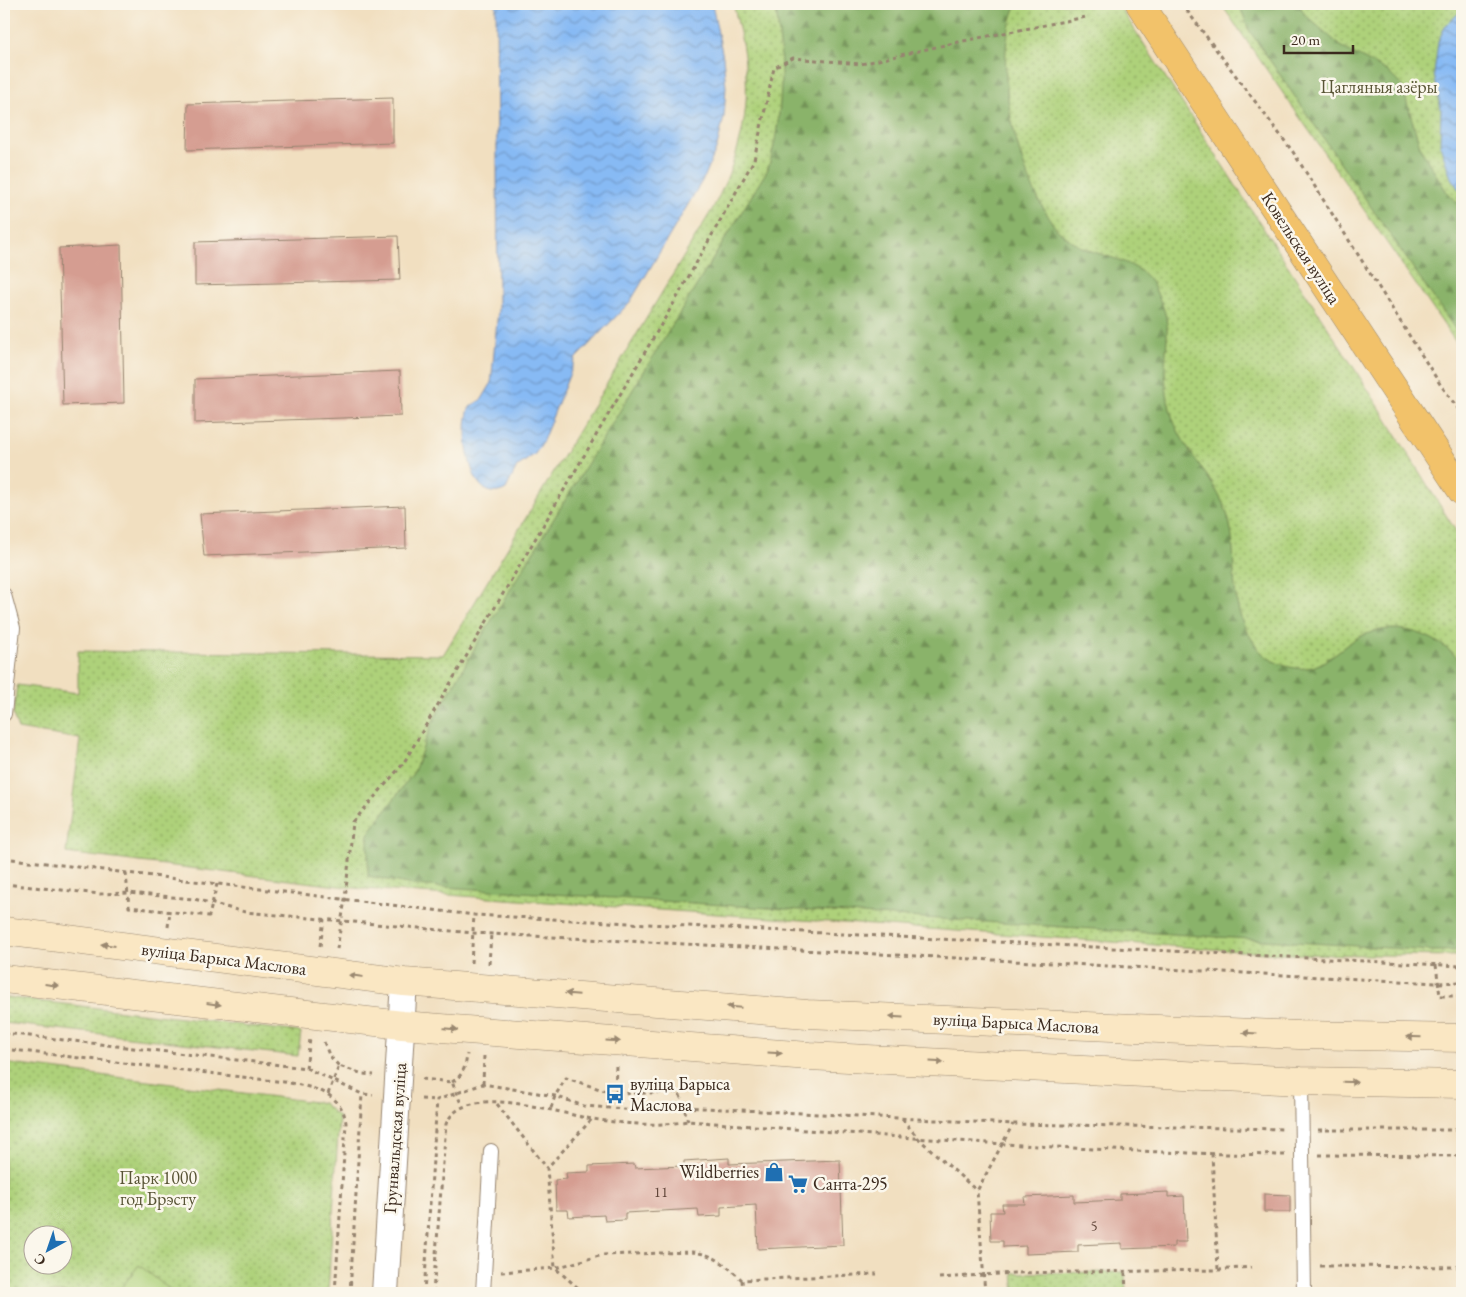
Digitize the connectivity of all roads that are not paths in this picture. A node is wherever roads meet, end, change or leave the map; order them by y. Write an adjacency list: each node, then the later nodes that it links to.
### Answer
1 (1140, 4): 2 (highway, Ковельская вуліца)
2 (1459, 488)
3 (4, 595): 4 (lane)
4 (4, 714)
5 (4, 931): 7 (main road, вуліца Барыса Маслова, one-way to 5)
6 (4, 979): 8 (main road, one-way to 8)
7 (404, 982): 8 (street, Грунвальдская вуліца); 9 (main road, вуліца Барыса Маслова, one-way to 7)
8 (402, 1025): 10 (main road, one-way to 10); 13 (street, Грунвальдская вуліца)
9 (1462, 1038)
10 (1301, 1081): 11 (main road, one-way to 11); 15 (lane)
11 (1462, 1084)
12 (491, 1151): 14 (lane)
13 (385, 1293)
14 (483, 1293)
15 (1304, 1293)

